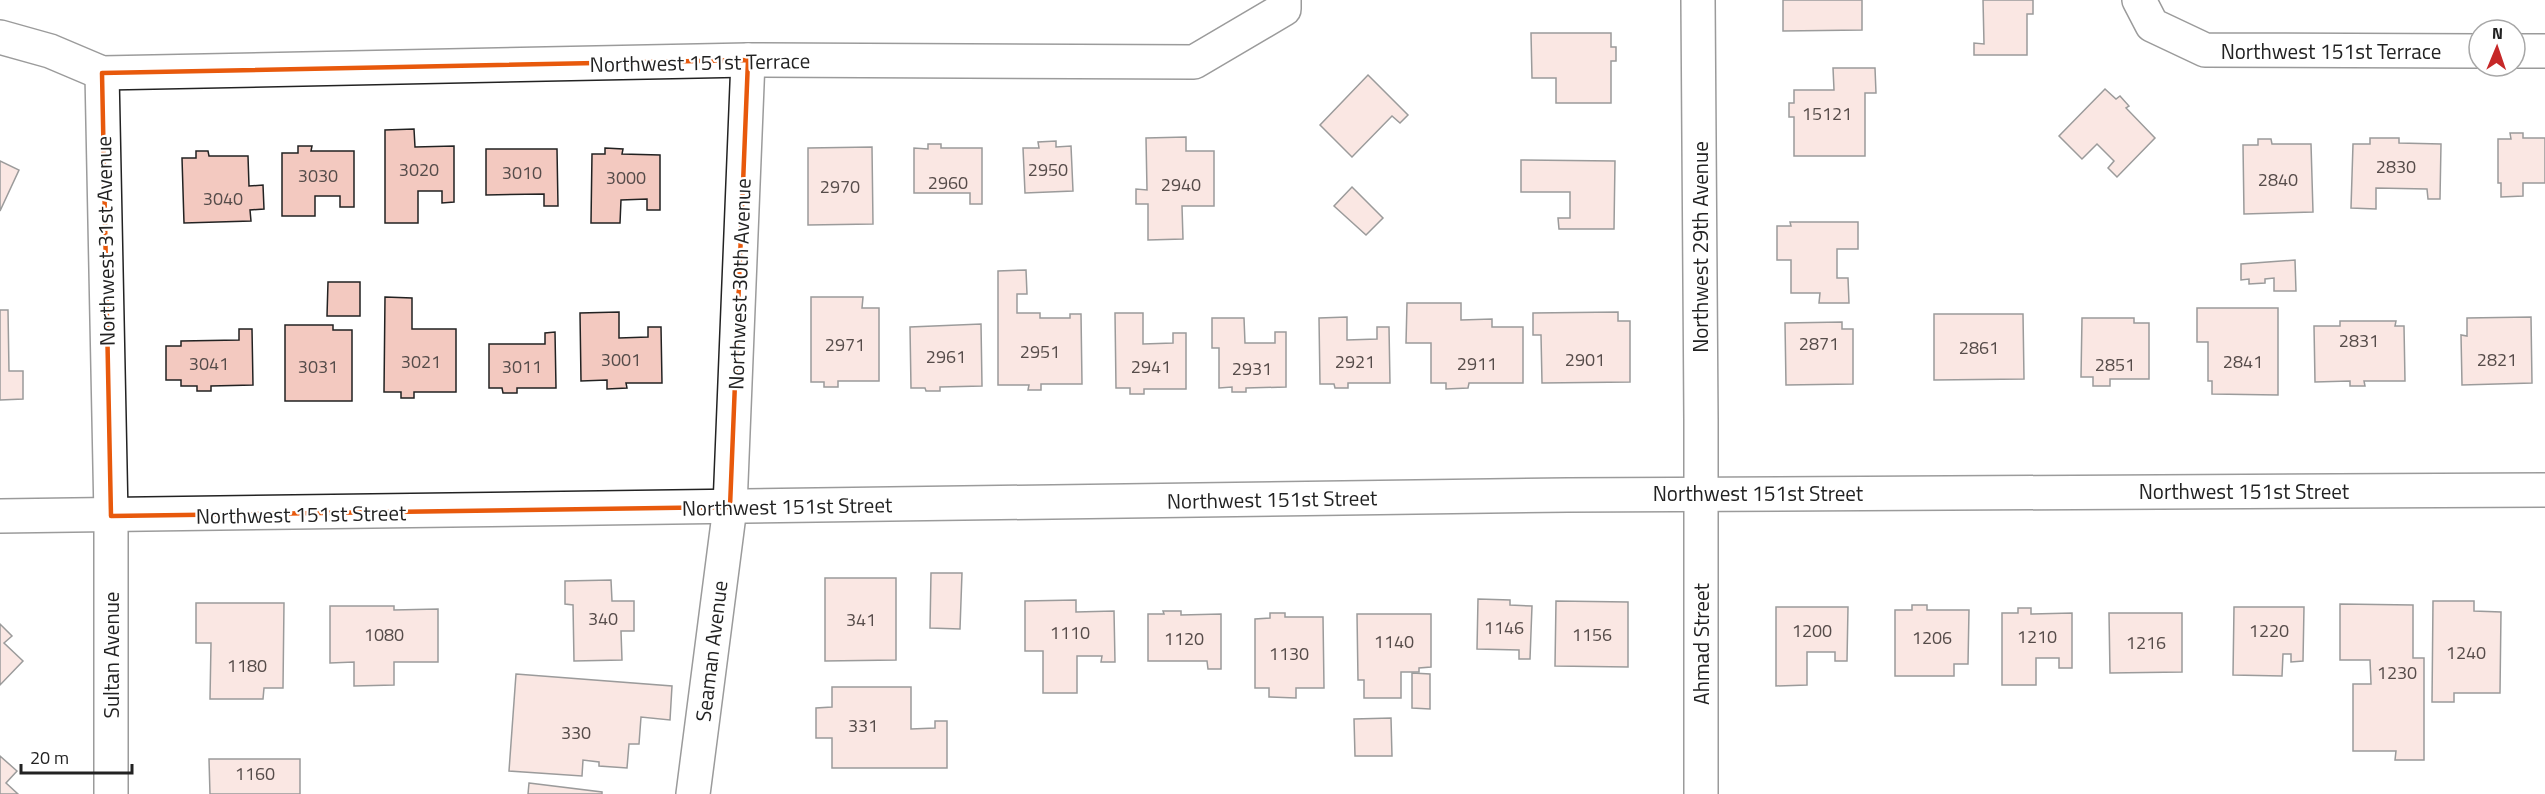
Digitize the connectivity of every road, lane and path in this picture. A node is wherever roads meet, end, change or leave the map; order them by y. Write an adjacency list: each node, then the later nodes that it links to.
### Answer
1 (1698, 0): 11 (street, Northwest 29th Avenue)
2 (1284, 5): 8 (street, Northwest 151st Terrace)
3 (2146, 12): 5 (street, Northwest 151st Terrace)
4 (0, 37): 9 (street)
5 (2467, 51)
6 (2527, 51): 7 (street)
7 (2545, 51)
8 (748, 60): 9 (street, Northwest 151st Terrace); 12 (street, Northwest 30th Avenue)
9 (102, 73): 14 (street, Northwest 31st Avenue)
10 (2545, 490): 11 (street, Northwest 151st Street)
11 (1702, 494): 12 (street, Northwest 151st Street); 17 (street, Ahmad Street)
12 (730, 507): 14 (street, Northwest 151st Street); 16 (street, Seaman Avenue)
13 (0, 516): 14 (street, Northwest 151st Street)
14 (111, 516): 15 (street, Sultan Avenue)
15 (111, 794)
16 (693, 794)
17 (1701, 794)

